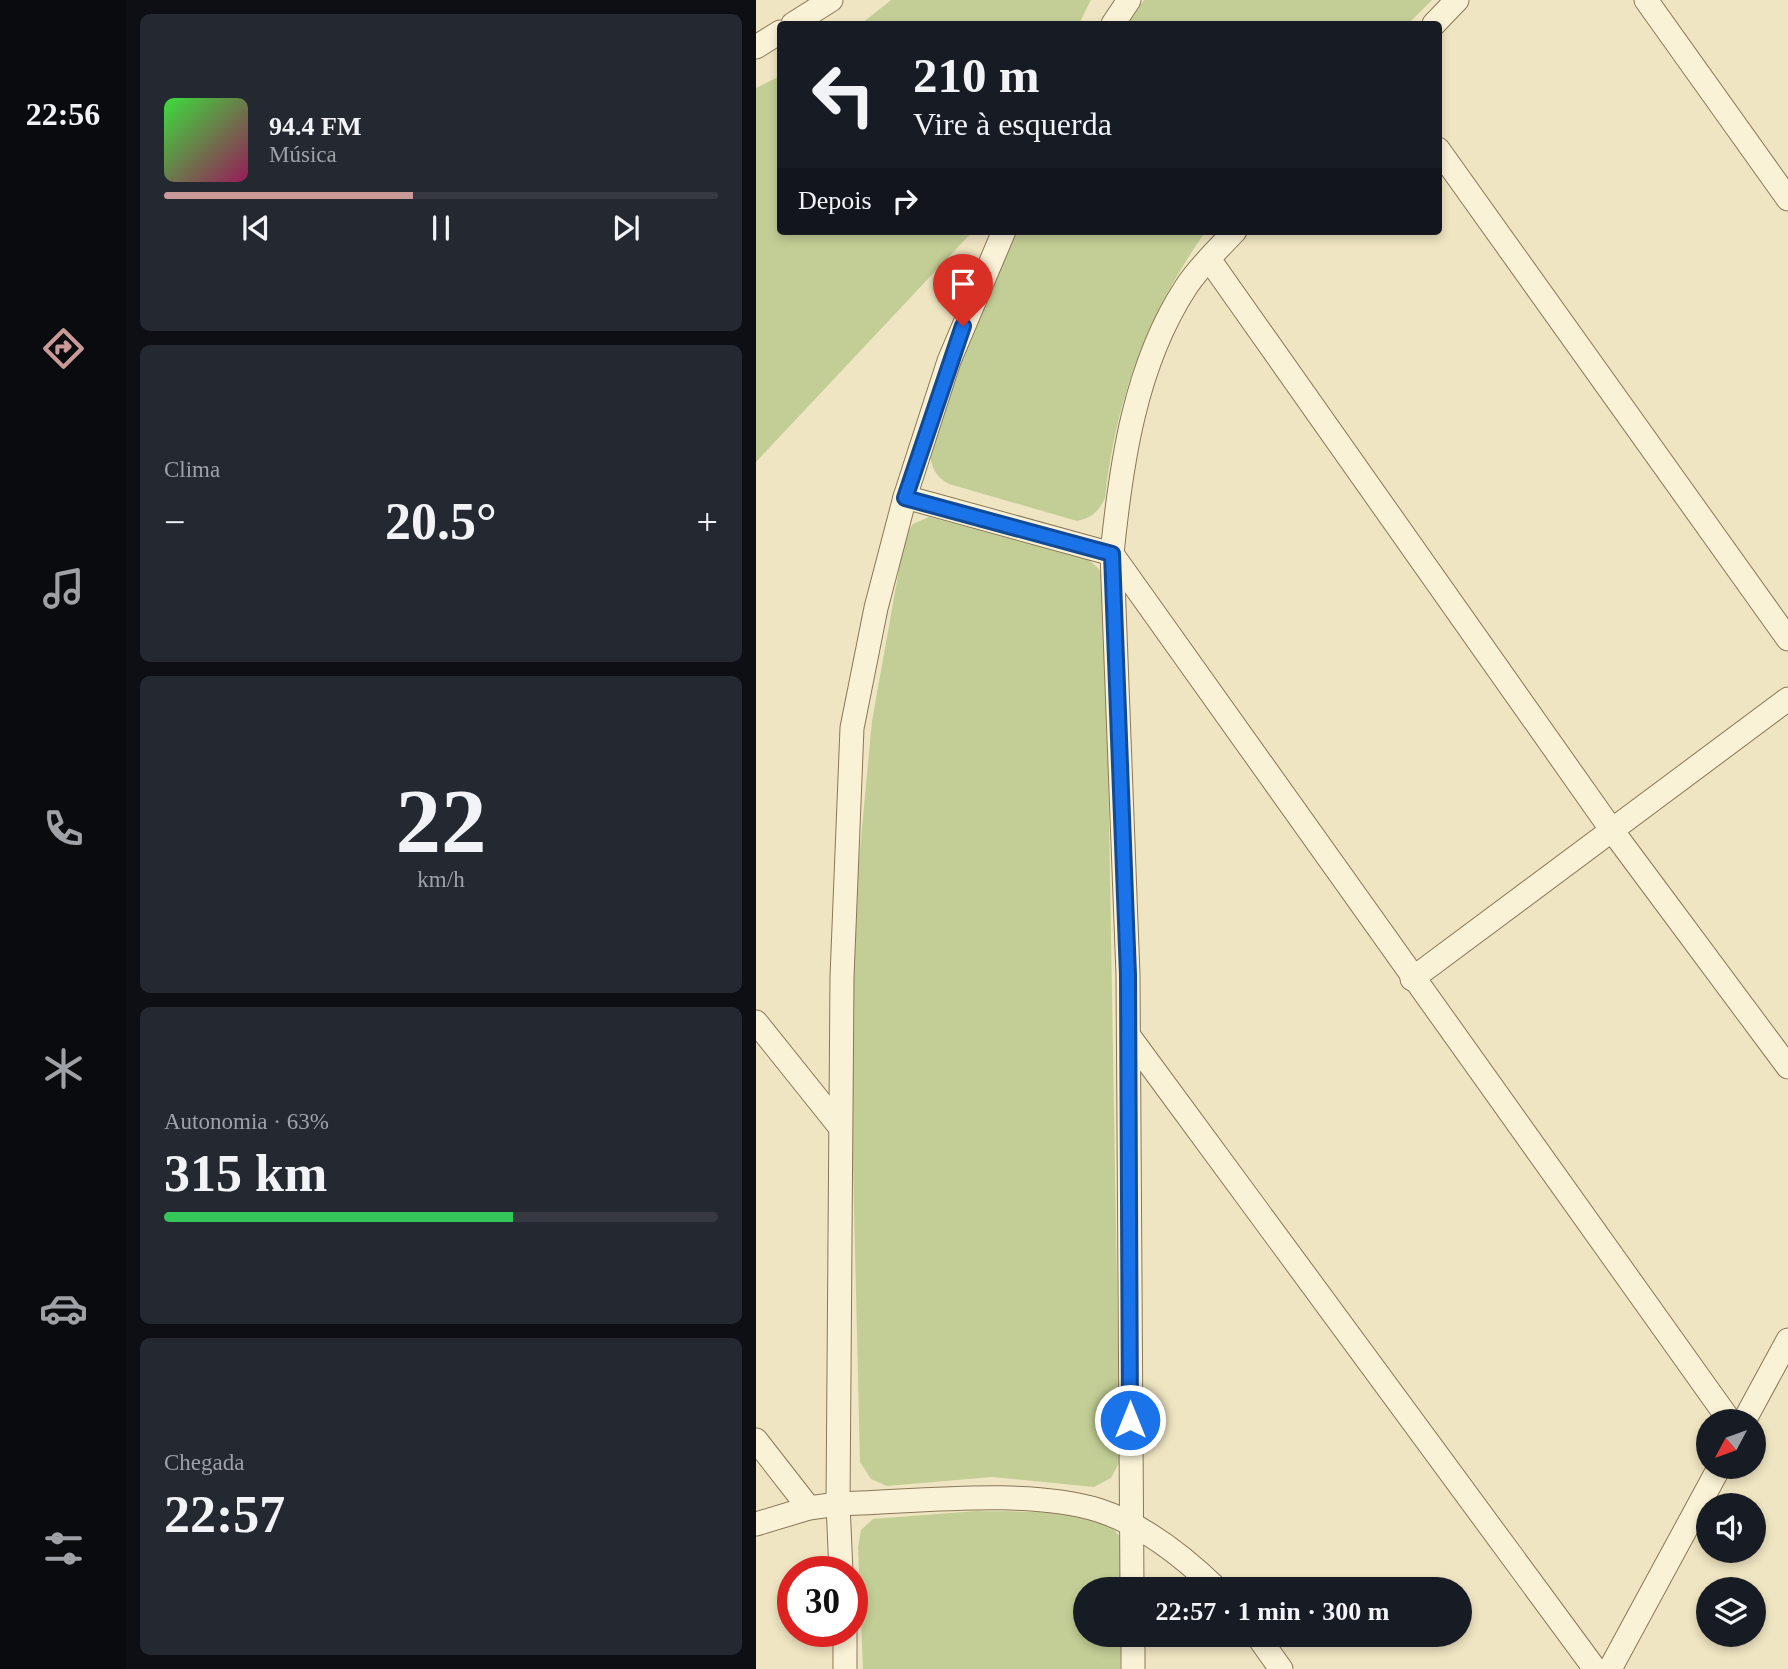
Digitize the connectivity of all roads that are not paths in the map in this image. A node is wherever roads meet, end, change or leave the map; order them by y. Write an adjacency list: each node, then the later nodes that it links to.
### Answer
1 (831, 0): 5 (street)
2 (1129, 0): 6 (street)
3 (1457, 0): 7 (street)
4 (1646, 0): 11 (street)
5 (798, 21)
6 (1115, 21)
7 (1437, 21)
8 (777, 34): 9 (street)
9 (756, 47)
10 (1442, 155): 17 (street)
11 (1788, 199)
12 (1002, 235): 15 (street)
13 (1231, 235): 14 (street)
14 (1209, 259): 16 (street); 19 (street)
15 (905, 498): 16 (street); 24 (street)
16 (1112, 554): 20 (street); 22 (street)
17 (1788, 639)
18 (1788, 699): 19 (street)
19 (1611, 829): 20 (street); 23 (street)
20 (1412, 979): 26 (street)
21 (756, 1023): 24 (street)
22 (1129, 1036): 32 (street); 43 (street)
23 (1788, 1067)
24 (841, 1127): 30 (street)
25 (1788, 1340): 27 (street)
26 (1721, 1409)
27 (1751, 1409)
28 (756, 1440): 31 (street)
29 (1713, 1479): 44 (street)
30 (838, 1504): 31 (street); 32 (street); 34 (street)
31 (809, 1508): 33 (street)
32 (1131, 1523): 35 (street); 36 (street)
33 (756, 1524)
34 (840, 1556)
35 (1132, 1577)
36 (1204, 1577)
37 (845, 1647): 40 (street)
38 (1133, 1647): 41 (street)
39 (1265, 1647): 42 (street)
40 (845, 1669)
41 (1133, 1669)
42 (1281, 1669)
43 (1595, 1669)
44 (1611, 1669)

